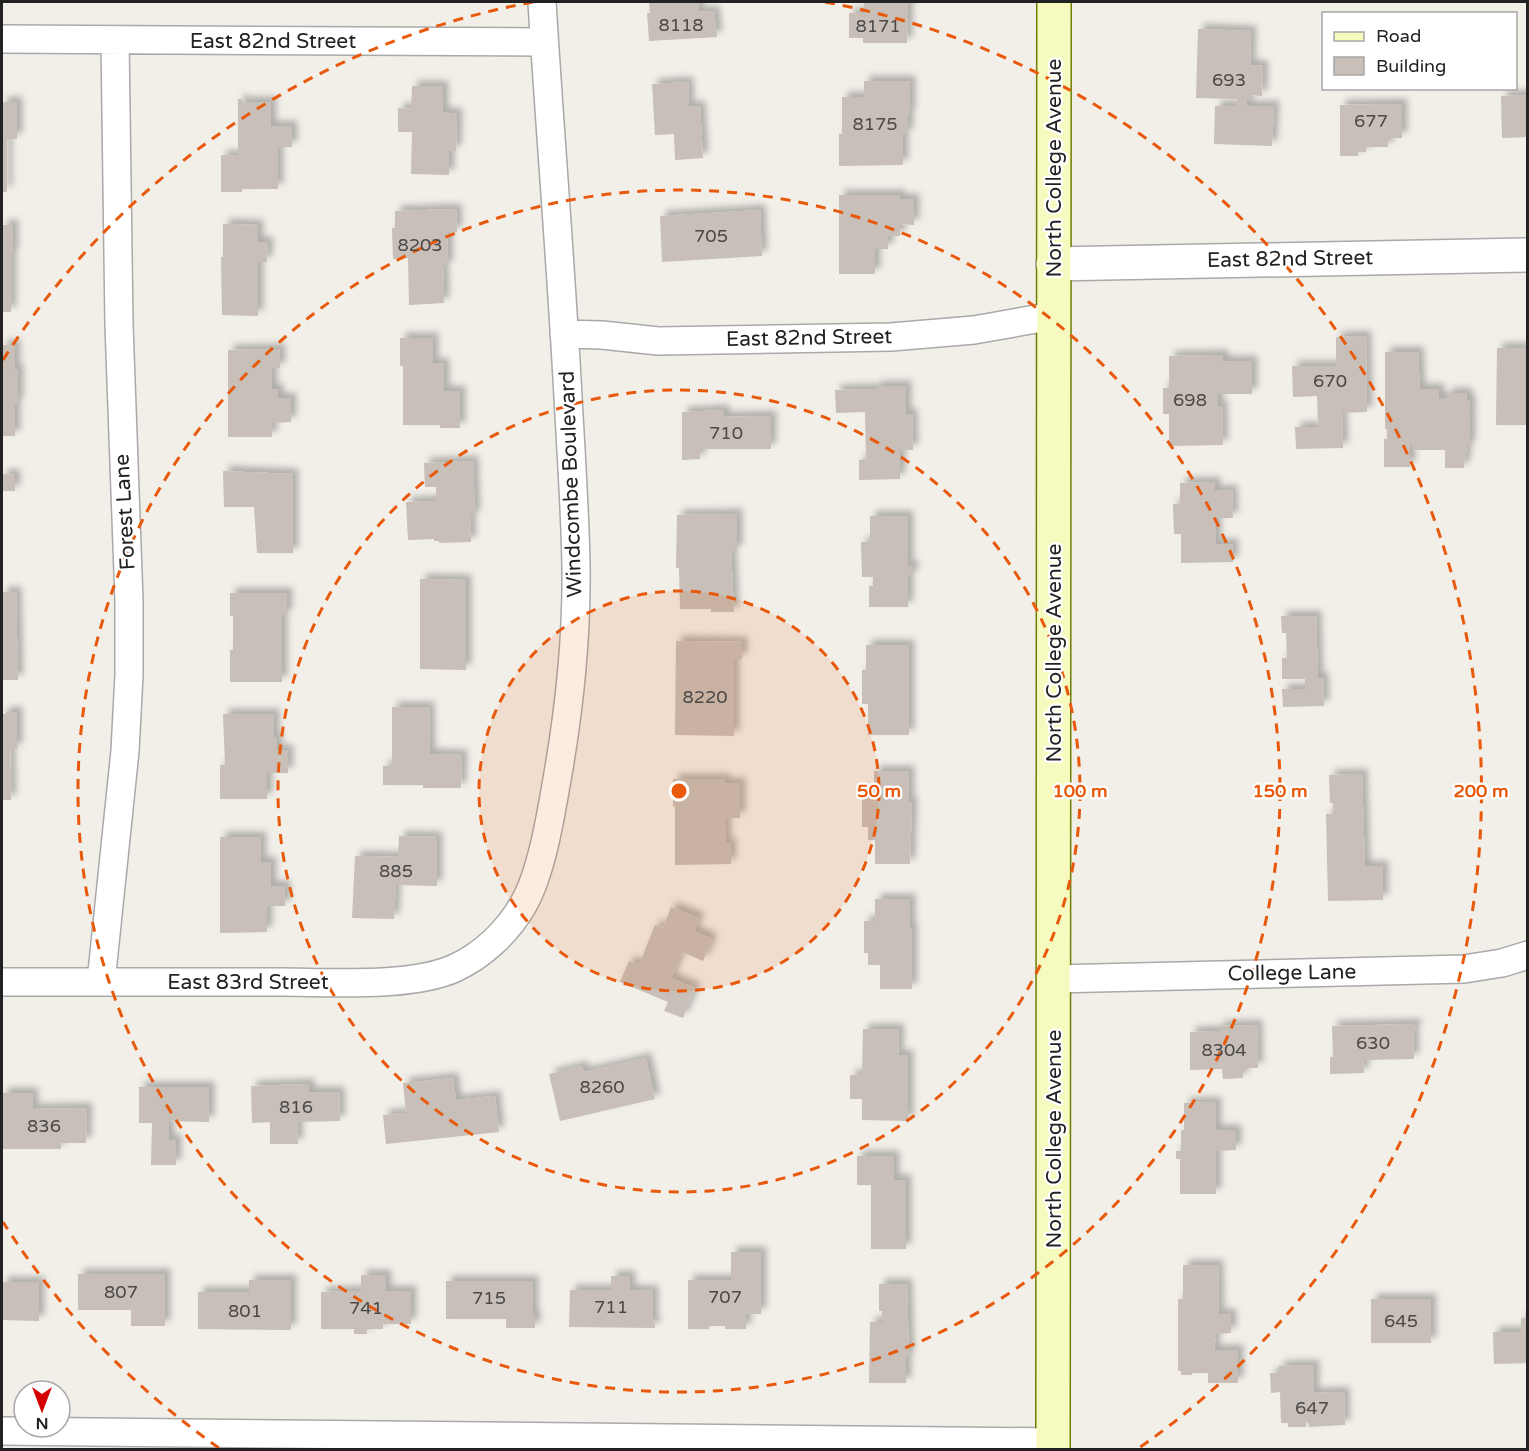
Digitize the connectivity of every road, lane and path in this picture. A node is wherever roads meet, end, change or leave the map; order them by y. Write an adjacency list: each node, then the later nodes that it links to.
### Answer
1 (542, 2): 5 (street, Windcombe Boulevard)
2 (1054, 2): 7 (main road, North College Avenue)
3 (2, 39): 4 (street, East 82nd Street)
4 (115, 40): 5 (street, East 82nd Street); 14 (street, Forest Lane)
5 (544, 42): 9 (street, Windcombe Boulevard)
6 (1527, 255): 7 (street, East 82nd Street)
7 (1053, 264): 8 (main road, North College Avenue)
8 (1053, 316): 9 (street, East 82nd Street); 12 (main road, North College Avenue)
9 (564, 334): 10 (street, Windcombe Boulevard)
10 (486, 947): 14 (street, East 83rd Street)
11 (1527, 955): 12 (street, College Lane)
12 (1054, 979): 16 (main road, North College Avenue)
13 (2, 982): 14 (street, East 83rd Street)
14 (100, 982)
15 (2, 1431): 16 (street)
16 (1053, 1446)

